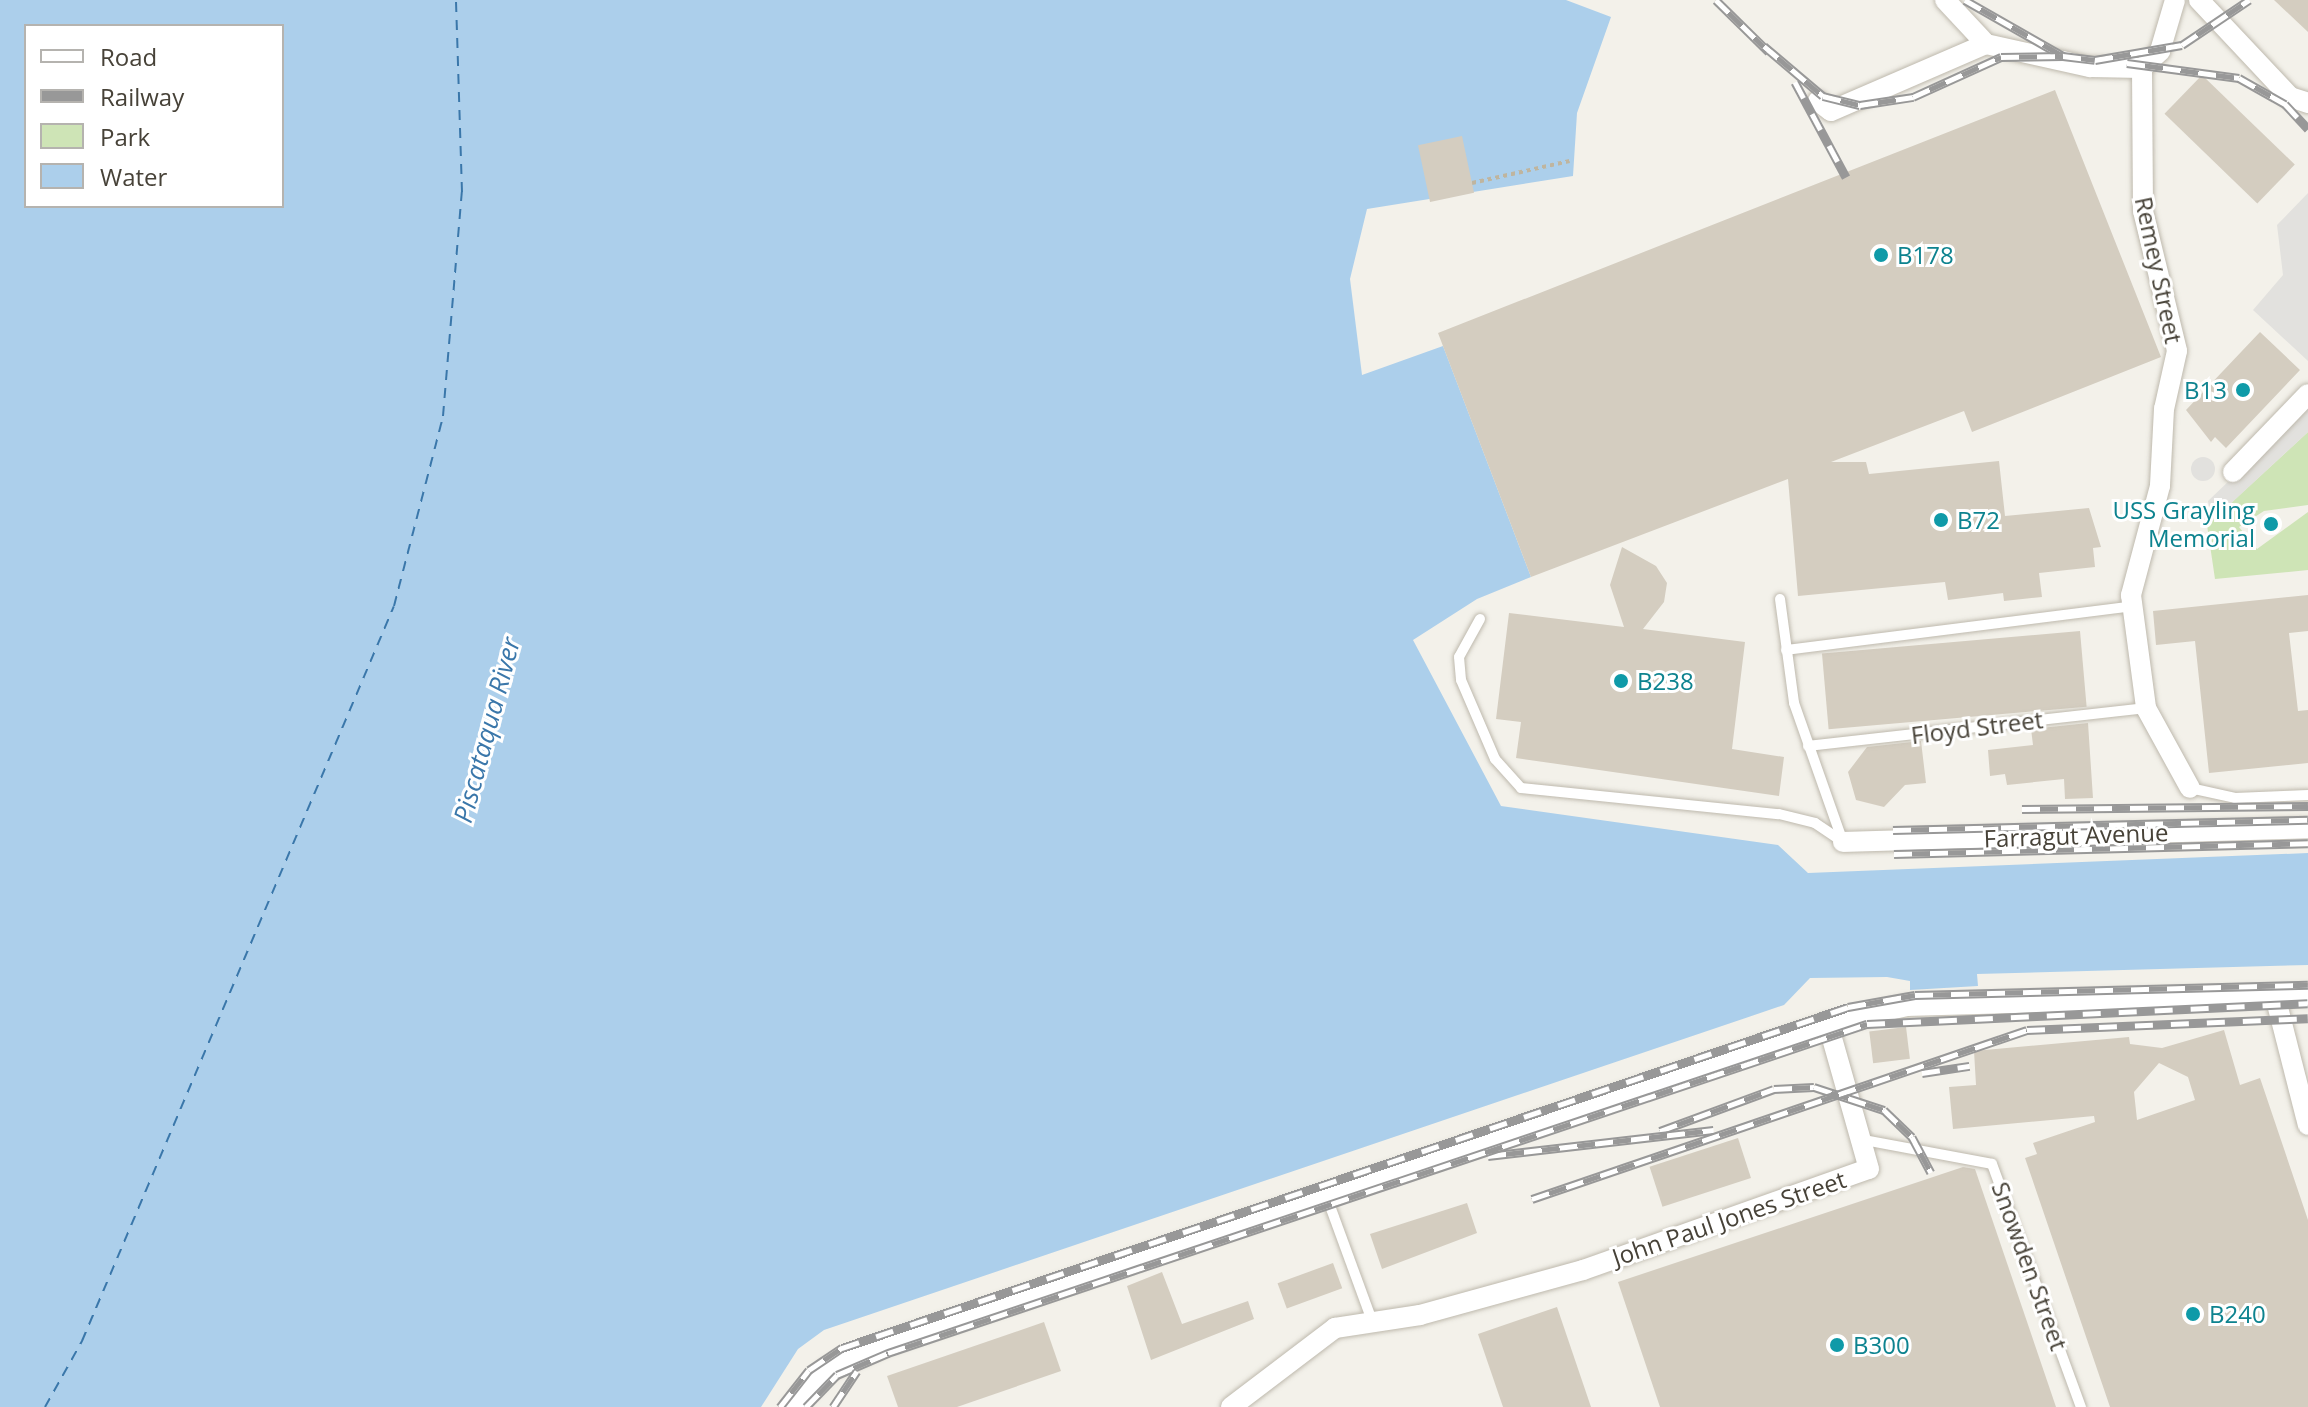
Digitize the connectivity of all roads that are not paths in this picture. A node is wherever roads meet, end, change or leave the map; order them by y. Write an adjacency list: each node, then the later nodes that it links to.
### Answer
1 (1945, 0): 4 (street)
2 (2175, 0): 5 (street)
3 (2199, 0): 7 (street)
4 (1986, 44): 5 (street); 6 (street)
5 (2142, 68): 11 (street, Remey Street)
6 (1818, 101)
7 (2308, 103)
8 (2308, 394): 9 (street)
9 (2233, 472)
10 (1780, 599): 13 (lane)
11 (2132, 606): 13 (lane); 14 (street, Remey Street)
12 (1480, 619): 19 (lane)
13 (1786, 650): 15 (lane)
14 (2146, 708): 15 (lane, Floyd Street); 16 (street, Remey Street)
15 (1808, 746): 19 (lane)
16 (2190, 788): 17 (lane)
17 (2308, 795)
18 (2308, 828): 19 (street, Farragut Avenue)
19 (1843, 842)
20 (2308, 995): 21 (street)
21 (2275, 996): 22 (street); 23 (street)
22 (1828, 1024): 24 (street, John Paul Jones Street); 25 (street)
23 (2308, 1125)
24 (1859, 1139): 26 (street, John Paul Jones Street); 29 (lane, Snowden Street)
25 (1326, 1195): 26 (lane); 27 (street)
26 (1372, 1321): 28 (street, John Paul Jones Street)
27 (793, 1407)
28 (1231, 1407)
29 (2081, 1407)

